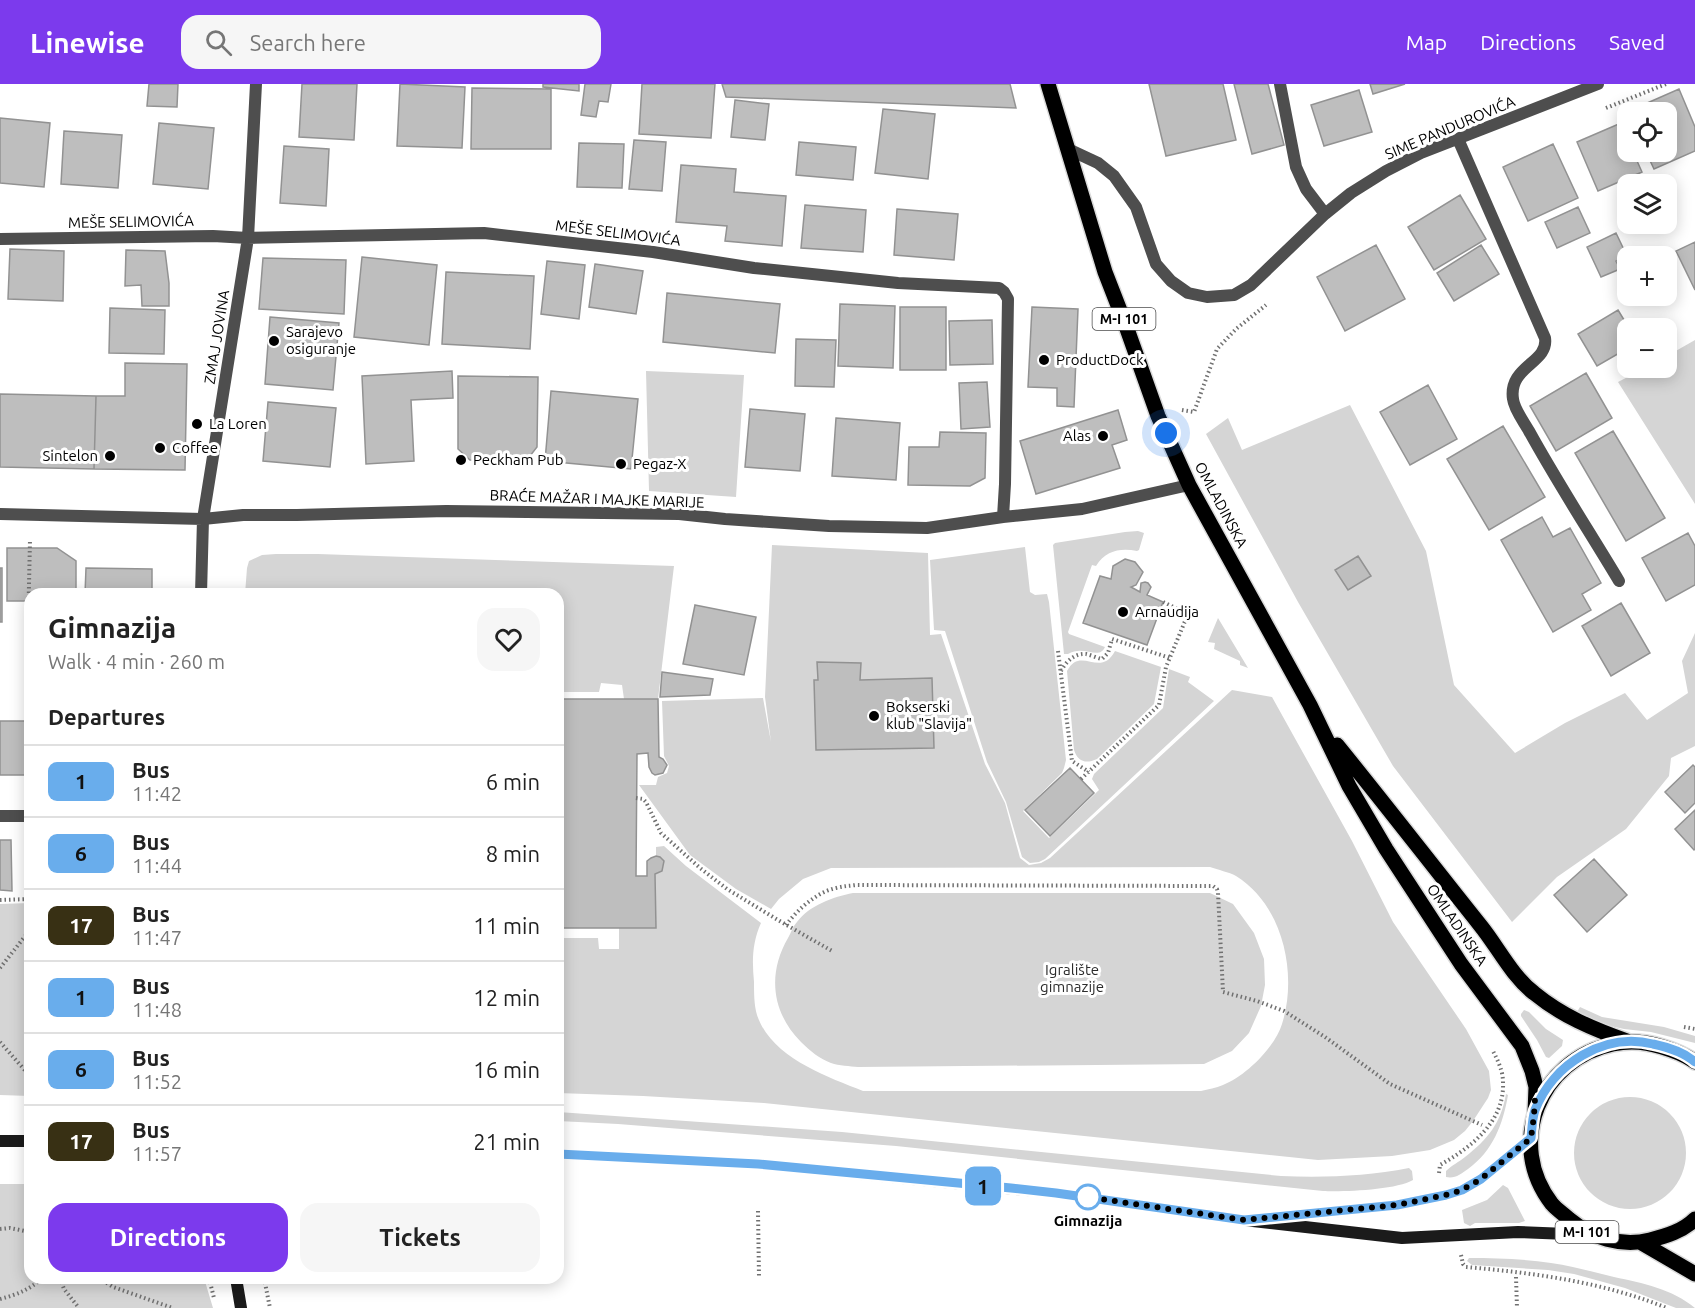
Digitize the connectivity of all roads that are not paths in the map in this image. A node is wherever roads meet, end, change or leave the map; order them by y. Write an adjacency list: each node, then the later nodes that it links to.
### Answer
1 (256, 84): 8 (street, ZMAJ JOVINA)
2 (1048, 84): 6 (main road, OMLADINSKA / M-I 101)
3 (1280, 84): 7 (street)
4 (1598, 84): 5 (street, SIME PANDUROVIĆA)
5 (1458, 139): 7 (street, SIME PANDUROVIĆA); 14 (street)
6 (1068, 149): 7 (street, SIME PANDUROVIĆA); 10 (main road, OMLADINSKA / M-I 101)
7 (1325, 214)
8 (248, 238): 9 (street, MEŠE SELIMOVIĆA); 12 (street, MEŠE SELIMOVIĆA); 13 (street, ZMAJ JOVINA)
9 (0, 239)
10 (1189, 485): 12 (street, BRAĆE MAŽAR I MAJKE MARIJE); 16 (main road, OMLADINSKA / M-I 101)
11 (0, 514): 13 (street, BRAĆE MAŽAR I MAJKE MARIJE)
12 (1003, 517): 13 (street, BRAĆE MAŽAR I MAJKE MARIJE)
13 (203, 519): 15 (street, ZMAJ JOVINA)
14 (1619, 581)
15 (201, 588)
16 (1322, 726): 19 (main road, OMLADINSKA / M-I 101); 21 (main road, OMLADINSKA / M-I 101)
17 (0, 816): 18 (street)
18 (24, 816)
19 (1627, 1041): 20 (main road, M-I 101); 21 (main road, M-I 101)
20 (1693, 1060)
21 (1535, 1112): 22 (main road, M-I 101)
22 (1531, 1138): 27 (main road); 28 (main road, M-I 101)
23 (0, 1141): 24 (main road)
24 (24, 1141)
25 (564, 1154): 27 (main road)
26 (1695, 1219): 29 (main road, M-I 101)
27 (1244, 1220): 28 (main road)
28 (1593, 1235): 29 (main road, M-I 101)
29 (1640, 1242): 30 (main road, M-I 101)
30 (1695, 1274)
31 (237, 1284): 32 (main road)
32 (241, 1308)

